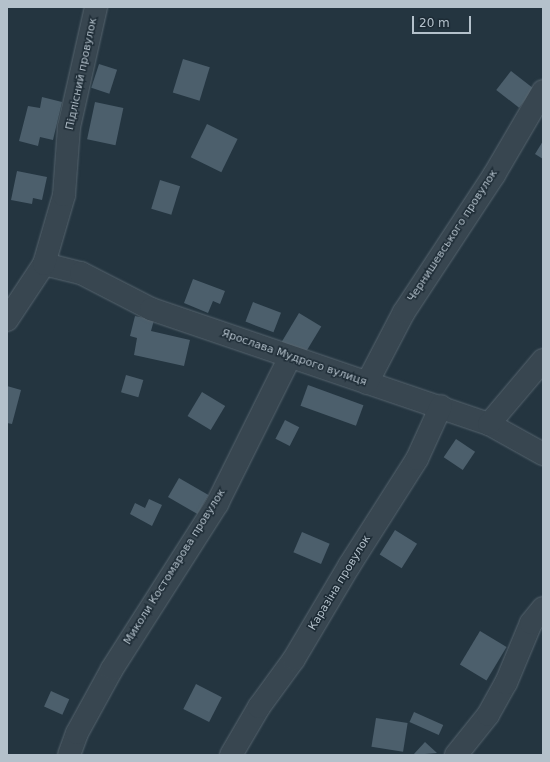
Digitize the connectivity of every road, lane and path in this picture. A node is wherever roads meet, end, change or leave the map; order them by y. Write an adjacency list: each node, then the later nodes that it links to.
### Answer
1 (96, 7): 3 (street, Підлісний провулок)
2 (543, 91): 7 (street, Чернишевського провулок)
3 (44, 264): 4 (street, Підлісний провулок); 5 (street, Ярослава Мудрого вулиця)
4 (7, 320)
5 (290, 357): 7 (street, Ярослава Мудрого вулиця); 12 (street, Миколи Костомарова провулок)
6 (543, 360): 9 (street)
7 (367, 383): 8 (street, Ярослава Мудрого вулиця)
8 (441, 406): 9 (street, Ярослава Мудрого вулиця); 13 (street, Каразіна провулок)
9 (489, 424): 10 (street, Ярослава Мудрого вулиця)
10 (543, 454)
11 (543, 608): 14 (street)
12 (69, 755)
13 (231, 755)
14 (456, 755)

